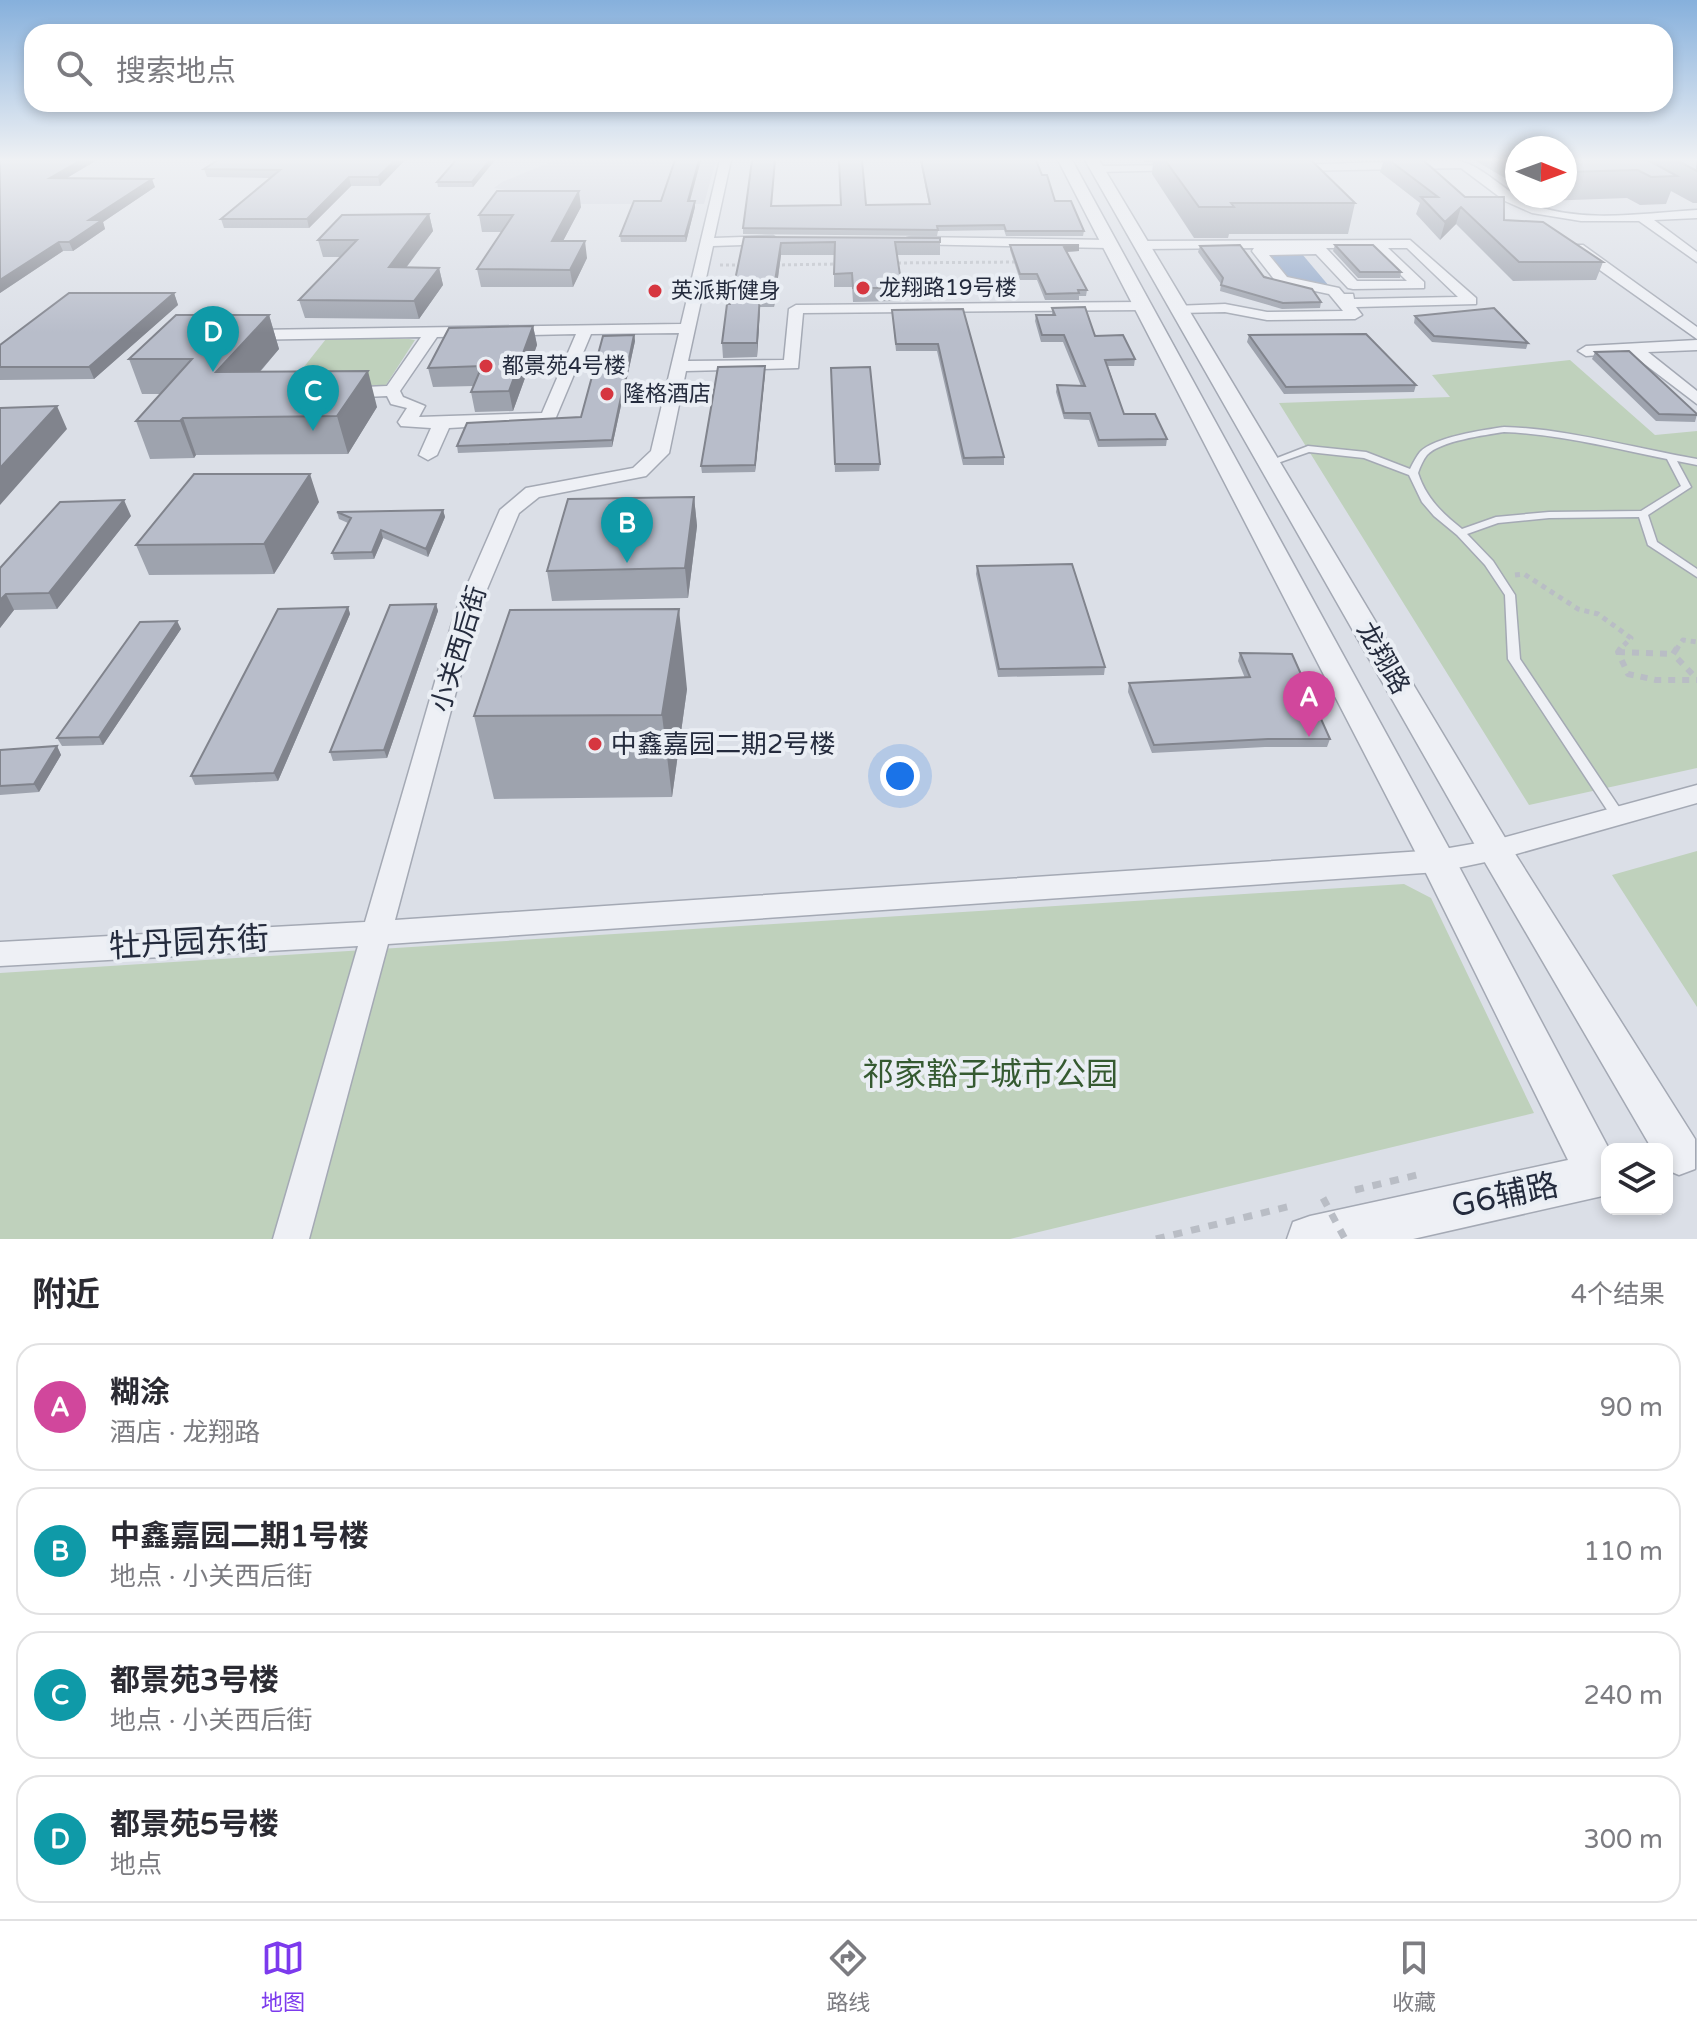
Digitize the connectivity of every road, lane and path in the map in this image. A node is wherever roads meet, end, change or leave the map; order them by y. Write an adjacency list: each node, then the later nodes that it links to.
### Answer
1 (712, 218): 10 (street, 小关西后街)
2 (1095, 218): 11 (street, 龙翔路)
3 (1126, 218): 13 (street, 龙翔路)
4 (1538, 218): 6 (street)
5 (1642, 218): 14 (street)
6 (1556, 231)
7 (785, 240): 10 (street)
8 (896, 241): 11 (street)
9 (1569, 241): 28 (street)
10 (706, 242): 18 (street, 小关西后街)
11 (1109, 244): 22 (street, 龙翔路)
12 (1376, 244): 13 (street); 21 (street); 21 (street)
13 (1142, 245): 23 (street, 龙翔路)
14 (1697, 258)
15 (1026, 262): 16 (path)
16 (887, 263)
17 (841, 264): 20 (path)
18 (702, 265): 19 (path); 24 (street, 小关西后街)
19 (748, 265)
20 (764, 265)
21 (1346, 300): 23 (street)
22 (1142, 306): 34 (street); 55 (street, 龙翔路)
23 (1179, 309): 42 (street, 龙翔路)
24 (688, 328): 25 (street); 34 (street, 小关西后街)
25 (586, 329): 26 (street); 38 (street)
26 (433, 331): 27 (street); 35 (street)
27 (324, 333): 29 (street); 31 (street)
28 (1697, 334)
29 (244, 336)
30 (1697, 345): 32 (street)
31 (313, 347)
32 (1633, 348): 33 (street); 37 (street)
33 (1586, 351)
34 (679, 366): 56 (street, 小关西后街)
35 (392, 391): 36 (street); 38 (street)
36 (320, 394)
37 (1697, 399)
38 (442, 423): 39 (street)
39 (428, 455)
40 (1671, 459): 41 (lane); 43 (lane); 44 (lane)
41 (1697, 462)
42 (1269, 463): 43 (lane); 54 (street, 龙翔路)
43 (1413, 473): 45 (lane)
44 (1643, 514): 45 (lane); 46 (lane)
45 (1461, 533): 47 (lane)
46 (1697, 574)
47 (1498, 575): 49 (path); 53 (lane)
48 (1697, 642): 50 (path)
49 (1618, 652): 50 (path); 51 (path)
50 (1673, 654): 51 (path)
51 (1697, 680)
52 (1697, 794): 53 (street, 牡丹园东街)
53 (1618, 816): 54 (street, 牡丹园东街)
54 (1495, 850): 55 (street, 牡丹园东街); 58 (street, 龙翔路)
55 (1438, 861): 56 (street, 牡丹园东街); 59 (street, 龙翔路)
56 (378, 933): 57 (street, 牡丹园东街); 65 (street, 小关西后街)
57 (0, 954)
58 (1681, 1154)
59 (1601, 1170)
60 (1421, 1174): 62 (path)
61 (1601, 1174): 64 (street, G6辅路)
62 (1351, 1191)
63 (1337, 1194): 64 (path)
64 (1316, 1218): 66 (path); 67 (path, bridge)
65 (291, 1239)
66 (1156, 1239)
67 (1345, 1239)

